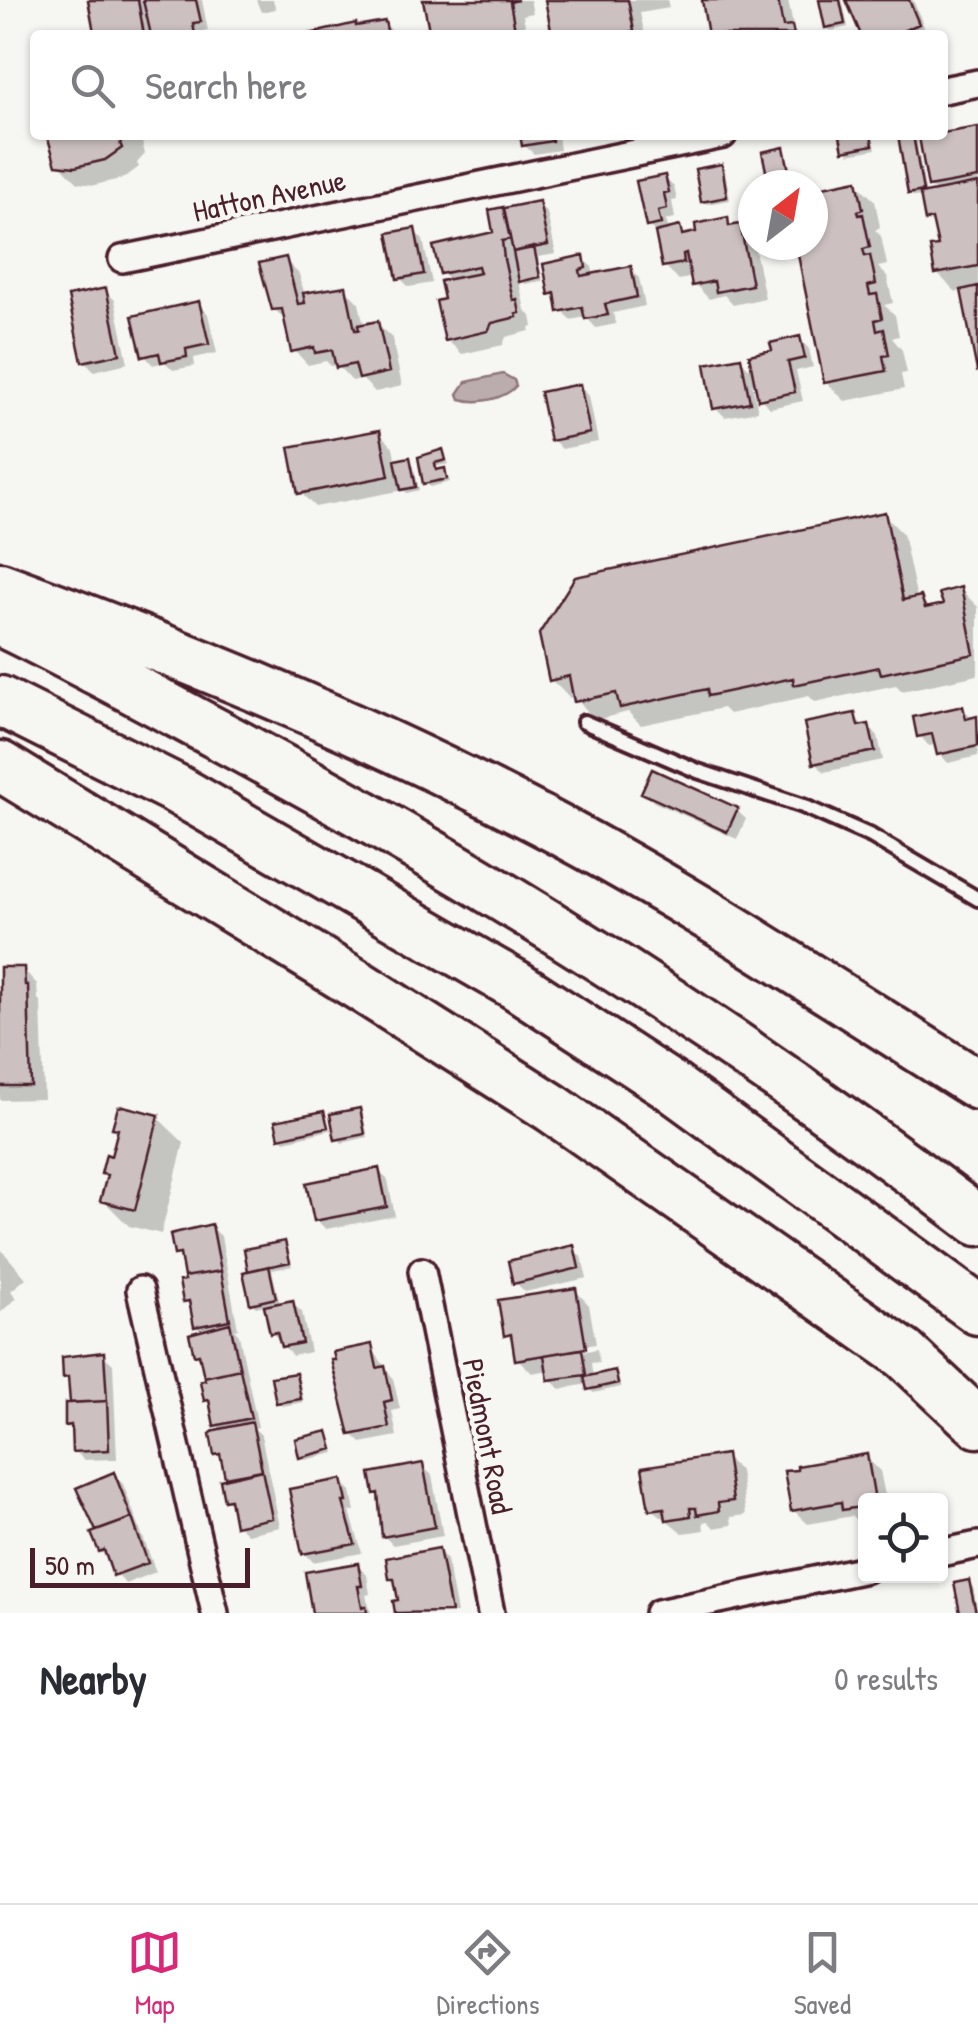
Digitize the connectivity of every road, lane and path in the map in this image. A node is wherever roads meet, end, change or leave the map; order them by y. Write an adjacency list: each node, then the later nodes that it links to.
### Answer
1 (978, 82): 2 (street)
2 (948, 89)
3 (699, 140): 4 (street, Hatton Avenue)
4 (122, 259)
5 (0, 587): 11 (highway)
6 (0, 622): 12 (highway)
7 (0, 701): 15 (highway)
8 (584, 722): 10 (lane)
9 (0, 766): 16 (highway)
10 (978, 899)
11 (978, 1084)
12 (978, 1221)
13 (422, 1271): 21 (street, Piedmont Road)
14 (140, 1290): 20 (street)
15 (978, 1310)
16 (978, 1423)
17 (978, 1545): 18 (street)
18 (948, 1551)
19 (858, 1571): 22 (street)
20 (215, 1613)
21 (491, 1613)
22 (658, 1613)

